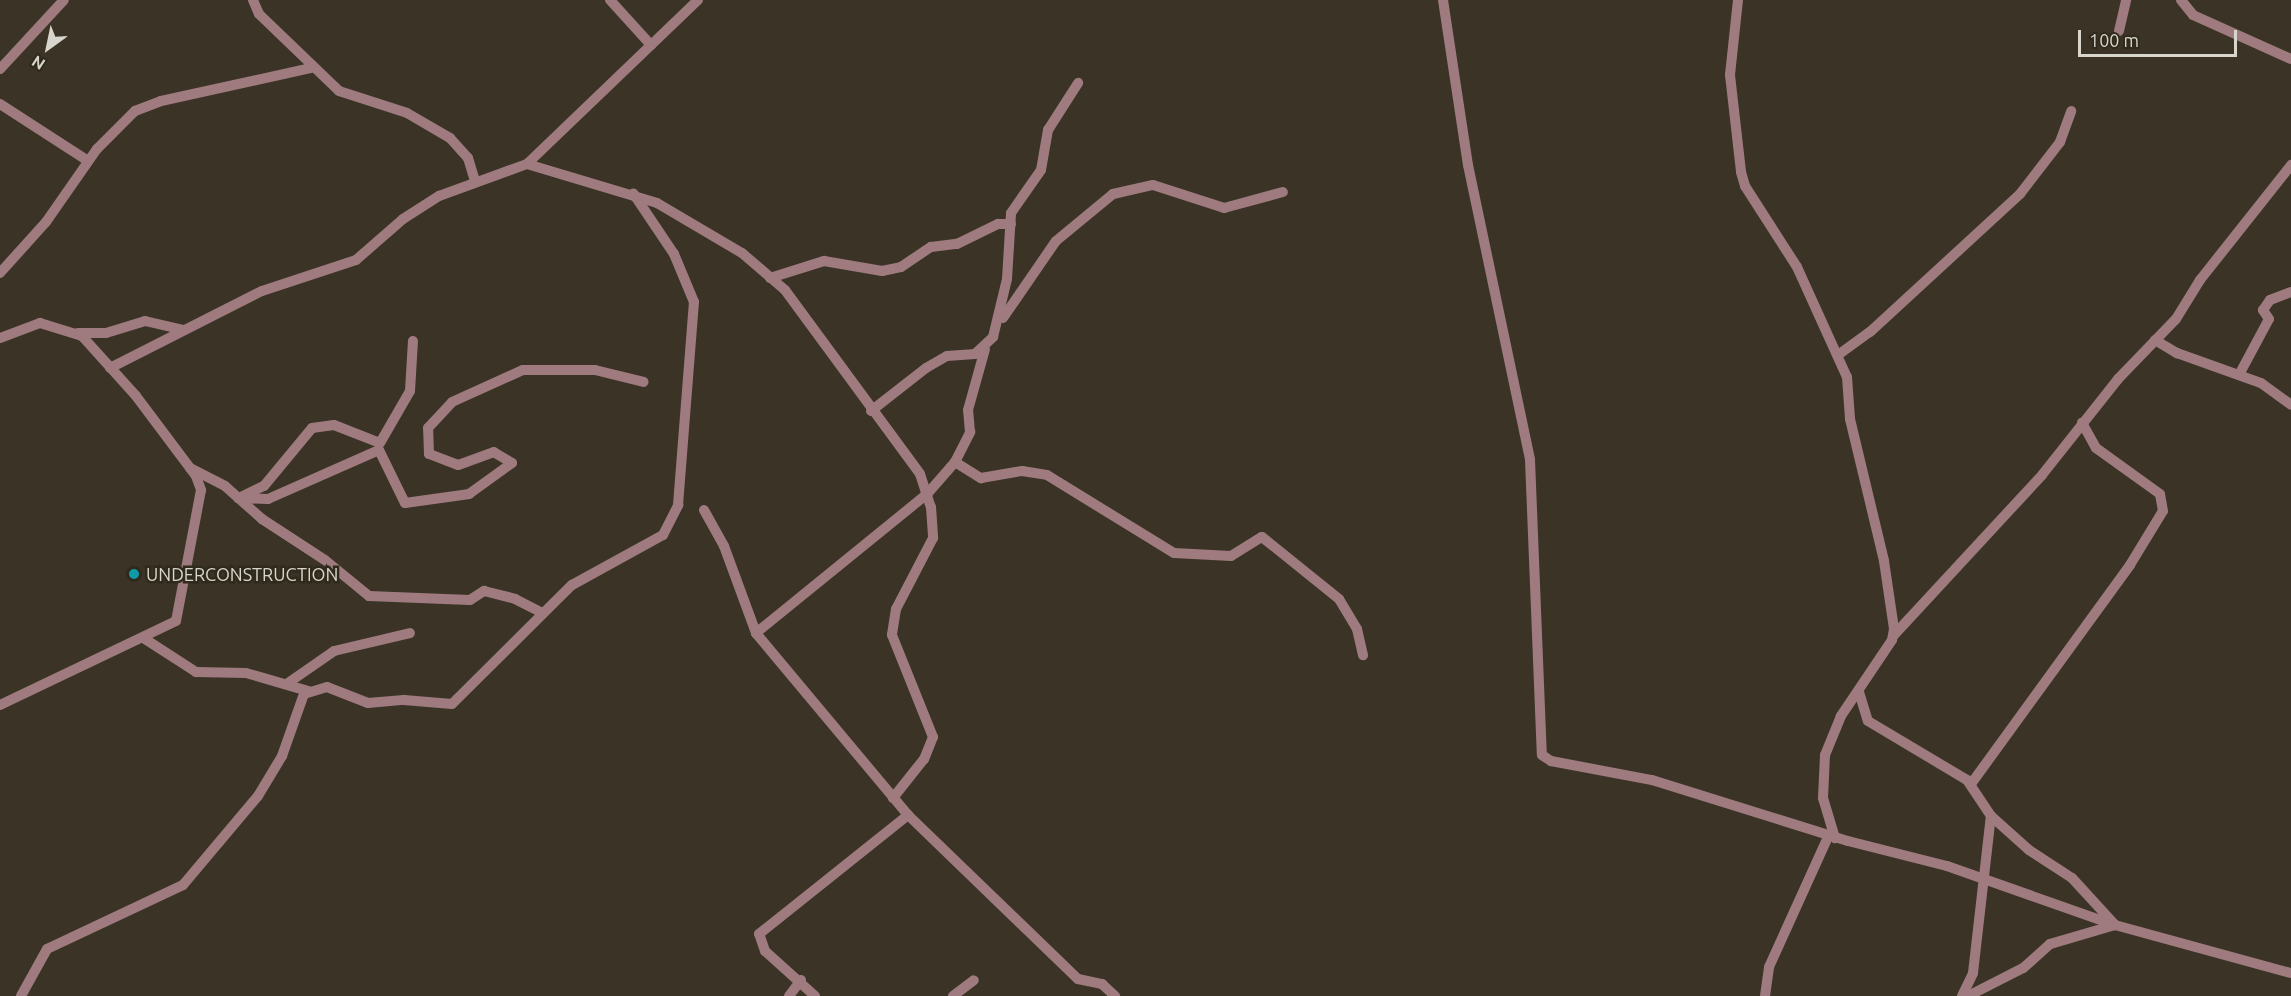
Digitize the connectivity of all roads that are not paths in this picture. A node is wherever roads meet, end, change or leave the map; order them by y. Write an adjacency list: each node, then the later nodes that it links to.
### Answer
1 (253, 0): 12 (street)
2 (610, 0): 10 (street)
3 (698, 0): 10 (street)
4 (1443, 0): 60 (street)
5 (1738, 0): 34 (street)
6 (2126, 0): 9 (street)
7 (2181, 0): 11 (street)
8 (62, 2): 13 (street)
9 (2119, 31)
10 (651, 45): 18 (street)
11 (2291, 59)
12 (311, 68): 17 (street); 20 (street)
13 (0, 69)
14 (1078, 83): 23 (street)
15 (0, 104): 17 (street)
16 (2071, 111): 34 (street)
17 (88, 161): 24 (street)
18 (528, 164): 20 (street); 22 (street)
19 (2291, 165): 31 (street)
20 (475, 181): 28 (street)
21 (1283, 192): 27 (street)
22 (633, 193): 25 (street); 46 (street)
23 (1011, 224): 25 (street); 27 (street)
24 (0, 273)
25 (770, 278): 39 (street)
26 (2291, 292): 36 (street)
27 (998, 326): 33 (street)
28 (184, 330): 29 (street); 35 (street)
29 (78, 333): 30 (street); 35 (street)
30 (0, 338)
31 (2155, 340): 36 (street); 40 (street)
32 (413, 341): 44 (street)
33 (985, 349): 39 (street); 41 (street)
34 (1838, 355): 49 (street)
35 (110, 368): 42 (street)
36 (2240, 373): 38 (street)
37 (644, 382): 44 (street)
38 (2291, 405)
39 (871, 411): 43 (street)
40 (2082, 423): 49 (street); 56 (street)
41 (955, 462): 43 (street); 51 (street)
42 (187, 466): 44 (street); 50 (street)
43 (928, 493): 48 (street); 57 (street)
44 (238, 498): 46 (street)
45 (704, 510): 48 (street)
46 (542, 614): 53 (street)
47 (410, 633): 52 (street)
48 (756, 633): 57 (street)
49 (1894, 635): 54 (street)
50 (145, 639): 52 (street); 55 (street)
51 (1363, 656)
52 (288, 682): 53 (street)
53 (308, 691): 66 (street)
54 (1859, 692): 56 (street); 60 (street)
55 (0, 705)
56 (1971, 784): 59 (street)
57 (893, 798): 58 (street)
58 (908, 815): 64 (street); 70 (street)
59 (1991, 816): 61 (street); 62 (street)
60 (1832, 837): 61 (street); 71 (street)
61 (1984, 879): 62 (street); 72 (street)
62 (2115, 925): 63 (street); 73 (street)
63 (2291, 973)
64 (801, 980): 67 (street); 68 (street)
65 (974, 980): 69 (street)
66 (21, 996)
67 (789, 996)
68 (815, 996)
69 (953, 996)
70 (1115, 996)
71 (1765, 996)
72 (1962, 996)
73 (1968, 996)

